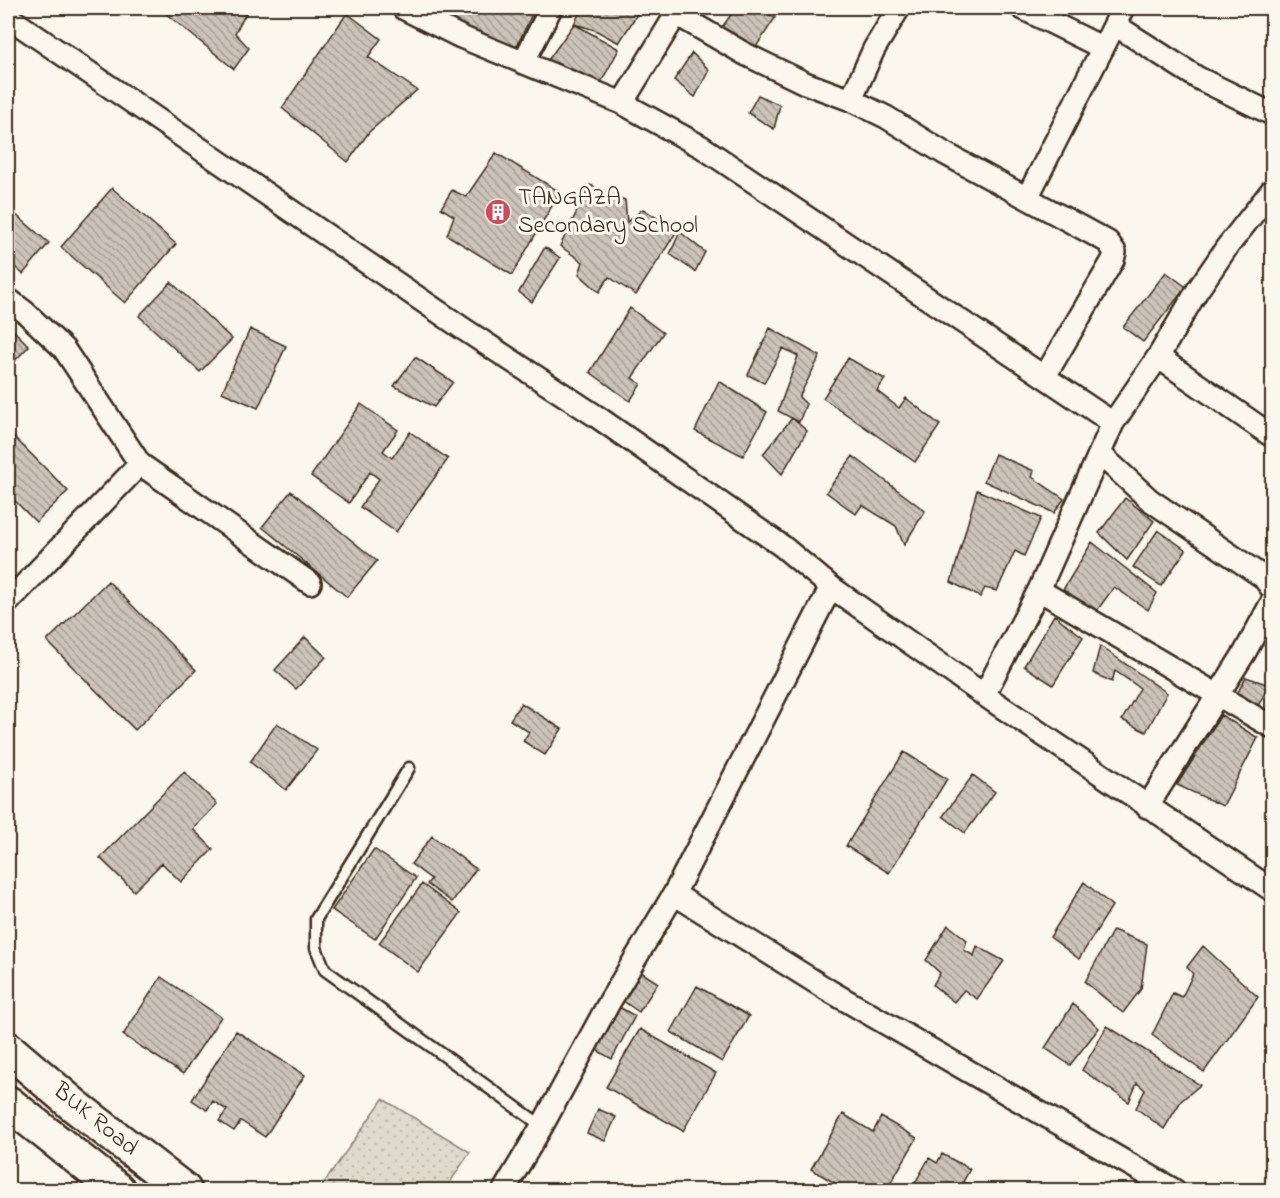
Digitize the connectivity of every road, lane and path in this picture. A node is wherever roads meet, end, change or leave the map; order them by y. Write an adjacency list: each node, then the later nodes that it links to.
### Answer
1 (403, 8): 6 (street)
2 (551, 8): 10 (street)
3 (899, 8): 11 (street)
4 (1022, 8): 9 (street)
5 (678, 11): 11 (street); 12 (street)
6 (426, 13): 10 (street)
7 (1119, 16): 9 (street); 13 (street)
8 (8, 17): 24 (street)
9 (1103, 48): 15 (street)
10 (523, 63): 12 (street)
11 (851, 100): 15 (street)
12 (622, 103): 18 (street)
13 (1272, 114)
14 (1272, 190): 17 (street)
15 (1028, 198): 18 (street)
16 (8, 299): 22 (street)
17 (1158, 357): 19 (street); 20 (street)
18 (1045, 376): 19 (street)
19 (1113, 423): 21 (street)
20 (1272, 436)
21 (1100, 454): 25 (street); 26 (street)
22 (140, 464): 23 (street); 27 (street)
23 (310, 583)
24 (831, 587): 29 (street); 34 (street)
25 (1039, 590): 28 (street); 29 (street)
26 (1272, 590): 28 (street)
27 (8, 602)
28 (1219, 693): 30 (street); 32 (street)
29 (984, 695): 32 (street)
30 (1272, 727)
31 (408, 768): 37 (lane)
32 (1147, 807): 33 (street)
33 (1272, 890)
34 (674, 894): 37 (street); 41 (street)
35 (8, 1049): 39 (main road, BUK Road)
36 (8, 1103): 38 (main road, BUK Road)
37 (542, 1126): 40 (street)
38 (118, 1191)
39 (184, 1191)
40 (504, 1191)
41 (1174, 1191)

